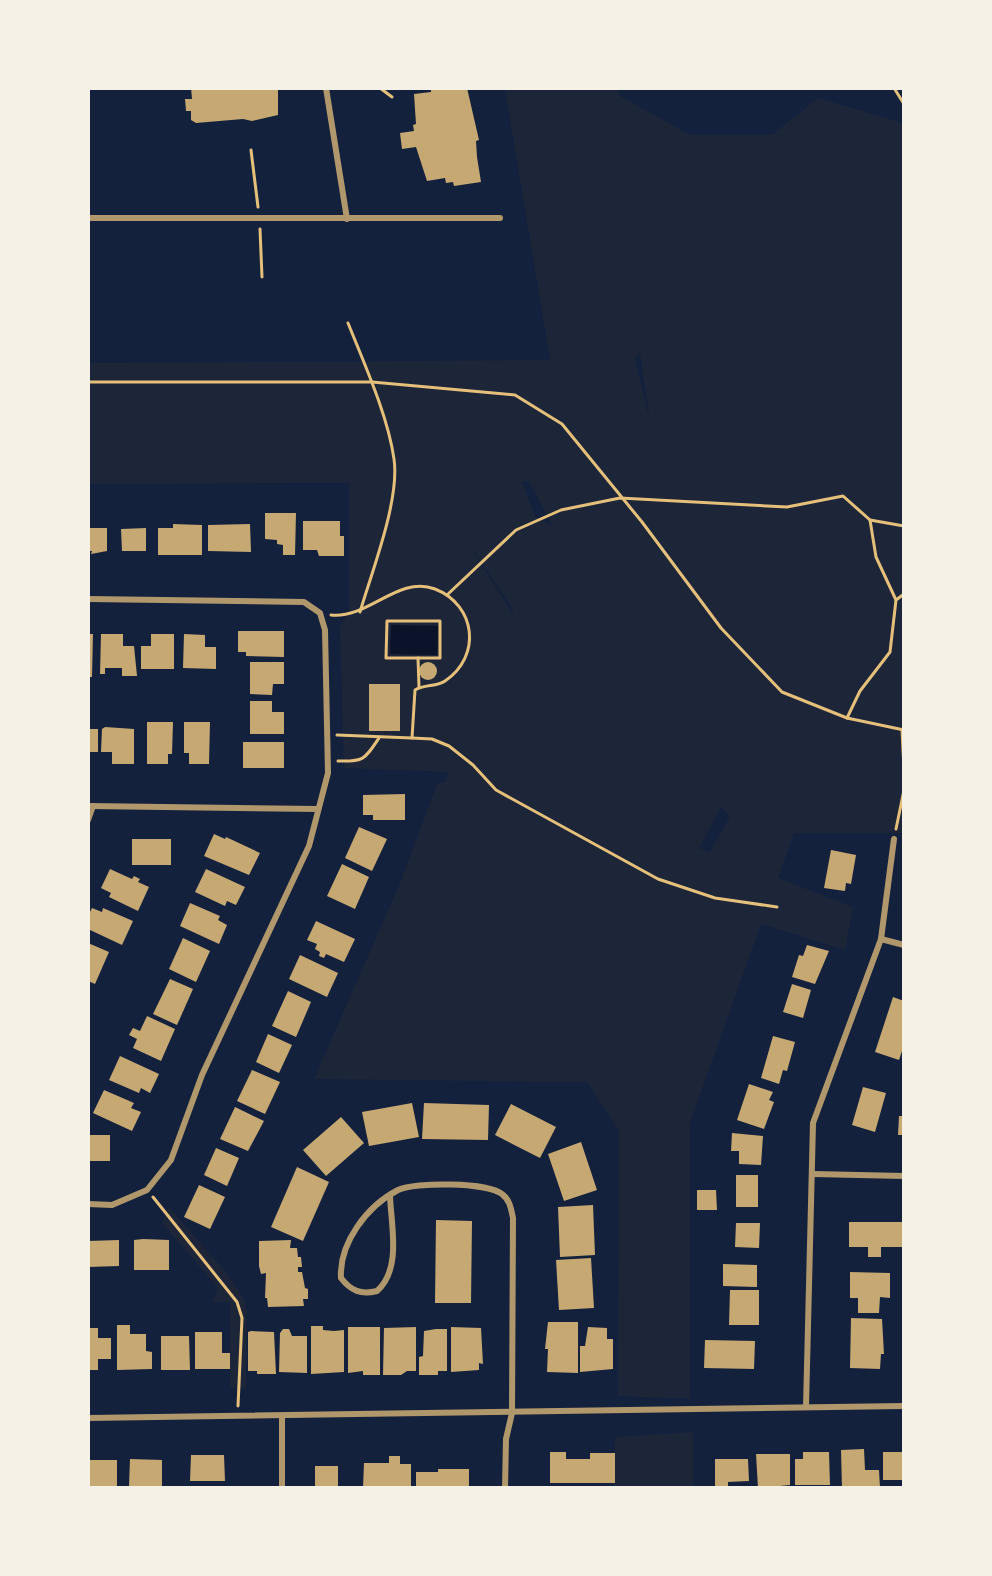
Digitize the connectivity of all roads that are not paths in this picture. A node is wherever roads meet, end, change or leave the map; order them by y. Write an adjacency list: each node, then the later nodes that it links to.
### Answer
1 (326, 88): 4 (street)
2 (88, 218): 4 (street)
3 (500, 218): 4 (street)
4 (347, 219)
5 (88, 599): 7 (street)
6 (91, 806): 7 (street); 8 (street)
7 (318, 809): 15 (street)
8 (88, 820)
9 (894, 839): 10 (street)
10 (881, 939): 11 (street); 12 (street)
11 (903, 945)
12 (813, 1174): 13 (street); 17 (street)
13 (903, 1176)
14 (390, 1196): 14 (street); 18 (street)
15 (88, 1204)
16 (903, 1406): 17 (street)
17 (806, 1407): 18 (street)
18 (512, 1413): 19 (street); 22 (street)
19 (282, 1416): 20 (street); 21 (street)
20 (88, 1418)
21 (282, 1488)
22 (505, 1488)

